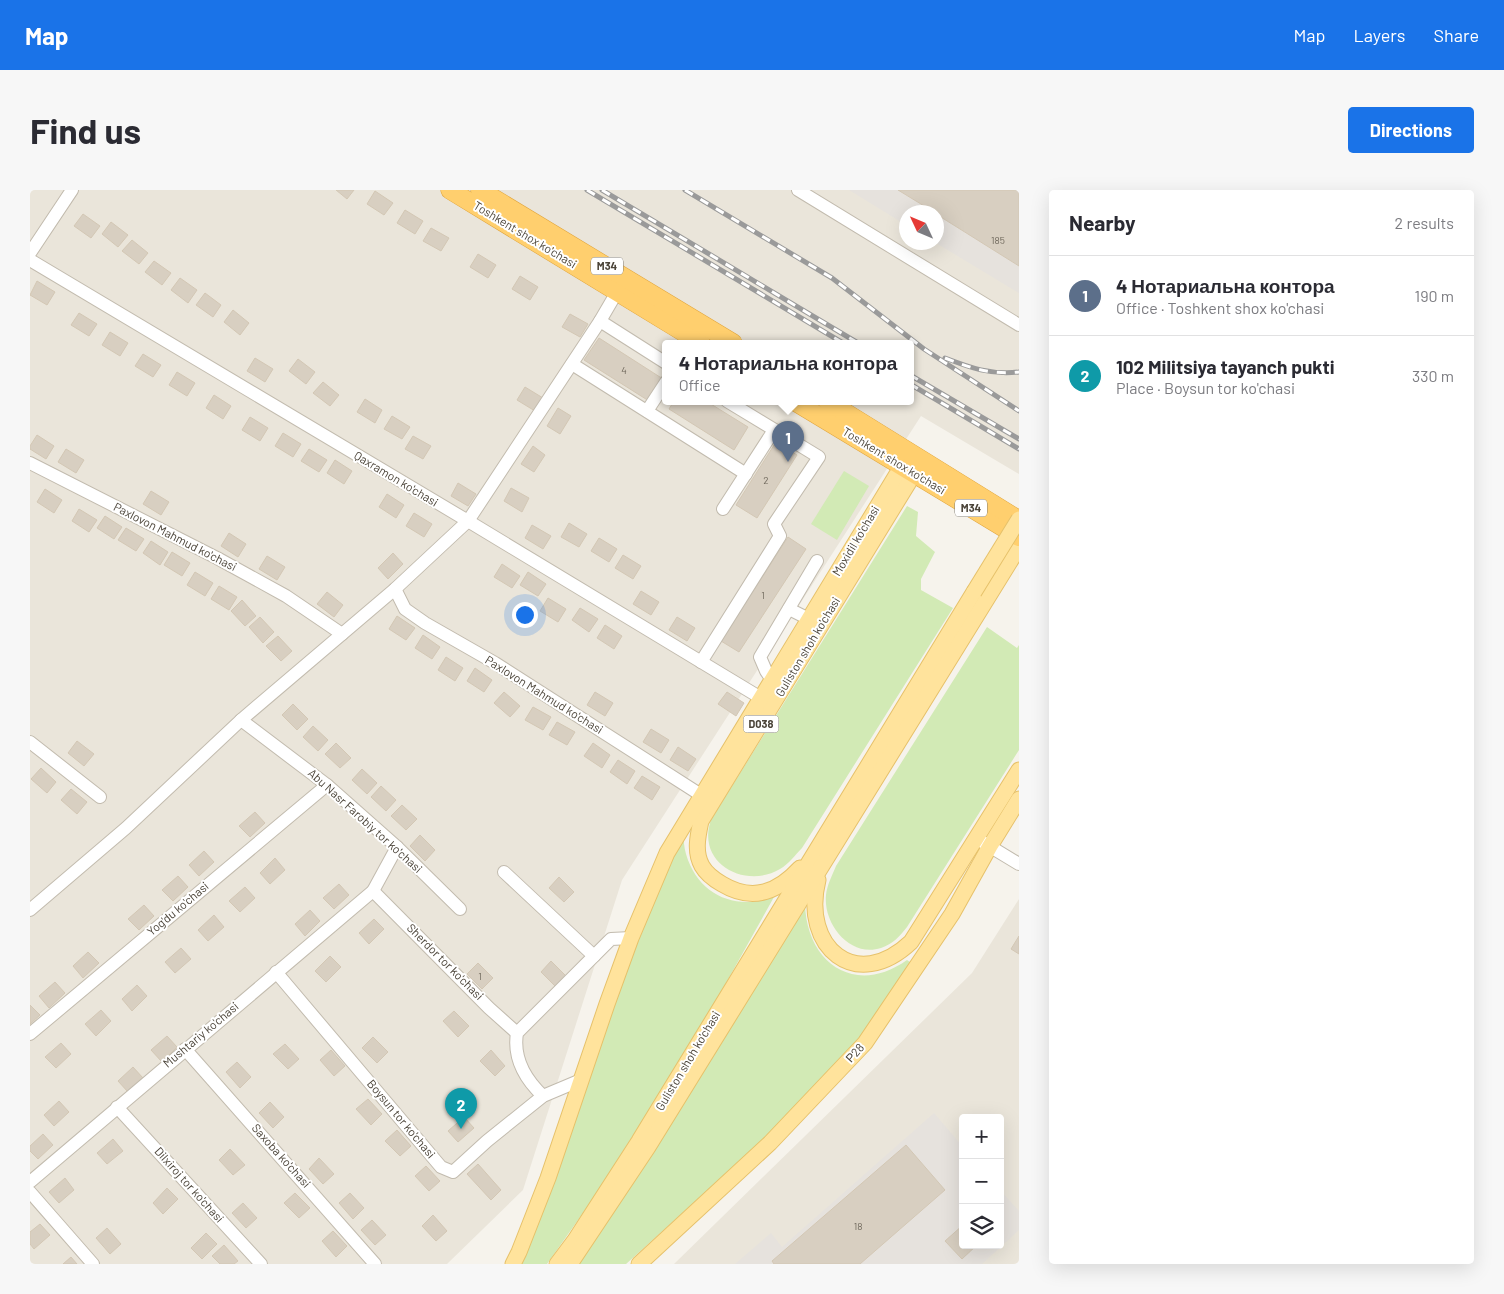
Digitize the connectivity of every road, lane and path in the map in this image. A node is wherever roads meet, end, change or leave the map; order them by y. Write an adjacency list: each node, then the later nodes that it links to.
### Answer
1 (72, 190): 5 (street)
2 (450, 190): 7 (highway, Toshkent shox ko'chasi / M34)
3 (480, 190): 8 (highway, Toshkent shox ko'chasi / M34)
4 (798, 190): 10 (street)
5 (30, 254)
6 (30, 260): 26 (street, Qaxramon ko'chasi)
7 (617, 292): 8 (highway, Toshkent shox ko'chasi / M34); 9 (street)
8 (671, 314): 11 (highway, Toshkent shox ko'chasi / M34); 12 (highway, Toshkent shox ko'chasi / M34)
9 (600, 321): 13 (street); 14 (street)
10 (1019, 325)
11 (691, 340)
12 (727, 340)
13 (662, 360)
14 (572, 364): 19 (street); 26 (street)
15 (662, 388): 19 (street)
16 (733, 405): 20 (street)
17 (802, 405): 21 (highway, Toshkent shox ko'chasi / M34)
18 (832, 405): 21 (highway, Toshkent shox ko'chasi / M34)
19 (647, 411): 23 (street)
20 (774, 430): 23 (street); 35 (street)
21 (912, 463): 25 (highway, Toshkent shox ko'chasi / M34); 27 (highway, Toshkent shox ko'chasi / M34); 33 (main road, Moxidil ko'chasi / D038); 48 (main road, Guliston shoh ko'chasi / D038)
22 (30, 464): 34 (street, Paxlovon Mahmud ko'chasi)
23 (746, 474): 24 (street)
24 (724, 509)
25 (1019, 519): 31 (main road, Guliston shoh ko'chasi / D038, bridge)
26 (468, 521): 30 (street); 35 (street, Qaxramon ko'chasi)
27 (1019, 538)
28 (1019, 547): 31 (main road, Guliston shoh ko'chasi / D038)
29 (817, 561): 32 (street)
30 (395, 589): 34 (street); 42 (street, Paxlovon Mahmud ko'chasi)
31 (980, 596): 48 (main road, Guliston shoh ko'chasi / D038)
32 (789, 609): 33 (street); 36 (street)
33 (809, 618): 36 (main road, Moxidil ko'chasi / D038)
34 (342, 634): 38 (street)
35 (701, 662): 37 (street, Qaxramon ko'chasi)
36 (772, 680): 37 (main road, Moxidil ko'chasi / D038)
37 (761, 698): 42 (main road, Moxidil ko'chasi / D038)
38 (241, 720): 41 (street, Abu Nasr Farobiy tor ko'chasi); 53 (street)
39 (30, 742): 43 (street)
40 (1019, 770): 45 (main road, Guliston shoh ko'chasi / D038)
41 (327, 785): 47 (street, Abu Nasr Farobiy tor ko'chasi); 58 (street, Yog'du ko'chasi)
42 (701, 794): 54 (main road, D038)
43 (100, 797)
44 (1019, 799): 46 (main road, Р28)
45 (976, 838): 46 (street); 48 (main road, Guliston shoh ko'chasi / D038)
46 (990, 846): 49 (street); 71 (main road, Р28)
47 (397, 847): 51 (street); 52 (street, Abu Nasr Farobiy tor ko'chasi)
48 (819, 858): 69 (main road, Guliston shoh ko'chasi / D038); 70 (main road, Guliston shoh ko'chasi / D038)
49 (1019, 864)
50 (504, 872): 55 (street)
51 (373, 891): 56 (street, Mushtariy ko'chasi); 57 (street, Sherdor tor ko'chasi)
52 (460, 909)
53 (30, 910)
54 (631, 938): 55 (street); 60 (main road, D038)
55 (594, 956): 57 (street)
56 (276, 972): 59 (street, Mushtariy ko'chasi); 61 (street, Boysun tor ko'chasi)
57 (517, 1033): 61 (street)
58 (30, 1034)
59 (185, 1049): 62 (street, Mushtariy ko'chasi); 67 (street, Saxoba ko'chasi)
60 (581, 1080): 61 (street); 68 (main road, D038)
61 (542, 1096)
62 (118, 1107): 63 (street, Mushtariy ko'chasi); 66 (street, Dilxiroj tor ko'chasi)
63 (30, 1182)
64 (30, 1192): 65 (street)
65 (93, 1264)
66 (261, 1264)
67 (375, 1264)
68 (513, 1264)
69 (557, 1264)
70 (570, 1264)
71 (639, 1264)

